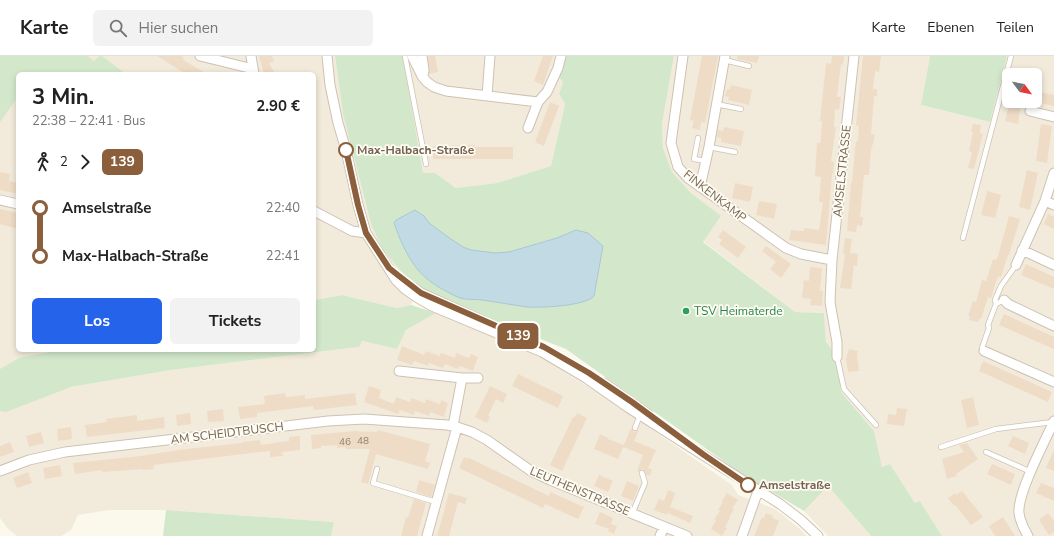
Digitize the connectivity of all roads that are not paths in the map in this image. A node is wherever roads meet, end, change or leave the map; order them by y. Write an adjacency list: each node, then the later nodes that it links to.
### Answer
1 (200, 56): 14 (street)
2 (251, 56): 14 (street)
3 (327, 56): 35 (street)
4 (406, 56): 27 (lane)
5 (412, 56): 15 (street)
6 (422, 56): 15 (street)
7 (490, 56): 16 (street)
8 (561, 56): 17 (street)
9 (683, 56): 29 (street, FINKENKAMP)
10 (854, 56): 38 (street, AMSELSTRASSE)
11 (1010, 56): 36 (lane)
12 (725, 58): 13 (lane); 18 (street)
13 (749, 66)
14 (253, 72)
15 (422, 76): 16 (street)
16 (487, 96): 17 (street)
17 (538, 102): 22 (street)
18 (716, 104): 19 (lane); 24 (street)
19 (741, 109)
20 (1030, 111): 21 (street)
21 (1054, 117)
22 (528, 128)
23 (698, 138): 26 (lane)
24 (709, 147): 25 (lane); 26 (street)
25 (735, 152)
26 (706, 161): 29 (street)
27 (426, 164)
28 (1054, 173): 31 (street)
29 (700, 188): 38 (street, FINKENKAMP)
30 (0, 200): 32 (street)
31 (1044, 200): 33 (street); 37 (street)
32 (16, 204)
33 (1054, 205)
34 (316, 212): 35 (street)
35 (366, 233): 41 (street)
36 (963, 238)
37 (1022, 250): 39 (street); 40 (street)
38 (832, 260): 45 (street, AMSELSTRASSE)
39 (1016, 265): 42 (lane)
40 (1054, 266)
41 (389, 268): 50 (street); 57 (street)
42 (1000, 302): 43 (street); 44 (lane)
43 (1054, 326)
44 (984, 351): 49 (street)
45 (837, 357): 52 (lane)
46 (399, 371): 47 (street)
47 (462, 378): 48 (street); 53 (street)
48 (478, 378)
49 (1054, 382)
50 (640, 415): 54 (lane); 57 (street)
51 (1054, 422): 55 (lane); 60 (street)
52 (876, 425)
53 (455, 427): 59 (street, AM SCHEIDTBUSCH); 63 (street); 64 (street, LEUTHENSTRASSE)
54 (635, 428)
55 (941, 447)
56 (986, 452): 60 (lane)
57 (704, 455): 62 (street)
58 (377, 469): 63 (lane)
59 (0, 471)
60 (1031, 472): 71 (street)
61 (642, 473): 64 (lane)
62 (758, 491): 69 (street); 70 (street)
63 (436, 502): 66 (street)
64 (632, 514): 65 (street, LEUTHENSTRASSE)
65 (664, 527): 67 (street); 68 (street, LEUTHENSTRASSE)
66 (427, 536)
67 (660, 536)
68 (687, 536)
69 (742, 536)
70 (818, 536)
71 (1028, 536)

